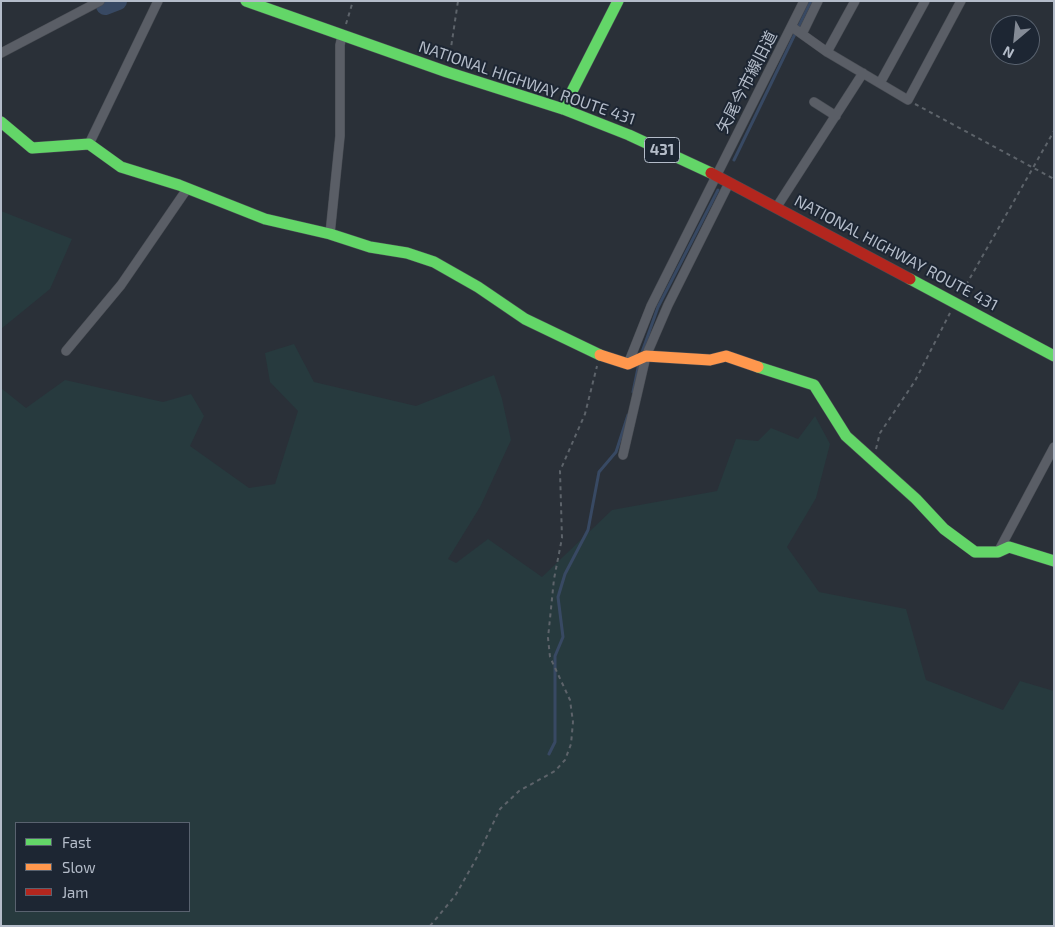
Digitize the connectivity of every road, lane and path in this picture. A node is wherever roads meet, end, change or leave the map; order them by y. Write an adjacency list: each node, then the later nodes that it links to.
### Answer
1 (100, 1): 16 (street)
2 (158, 1): 26 (street)
3 (246, 1): 14 (main road, NATIONAL HIGHWAY ROUTE 431 / 431)
4 (353, 1): 14 (path)
5 (458, 1): 17 (path)
6 (618, 1): 22 (main road)
7 (804, 1): 12 (street, 矢尾今市線旧道)
8 (818, 1): 13 (street)
9 (855, 1): 15 (street)
10 (925, 1): 19 (street)
11 (961, 1): 20 (street)
12 (792, 27): 13 (street); 28 (street, 矢尾今市線旧道)
13 (802, 34): 15 (street)
14 (342, 36): 17 (main road, NATIONAL HIGHWAY ROUTE 431 / 431); 33 (street)
15 (828, 52): 18 (street)
16 (1, 53)
17 (447, 72): 22 (main road, NATIONAL HIGHWAY ROUTE 431 / 431)
18 (863, 73): 19 (street); 23 (street)
19 (880, 83): 20 (street)
20 (908, 100): 27 (path)
21 (814, 102): 23 (street)
22 (563, 109): 28 (main road, NATIONAL HIGHWAY ROUTE 431 / 431)
23 (836, 116): 32 (street)
24 (1, 122): 26 (main road)
25 (1054, 131): 27 (path)
26 (89, 144): 31 (main road)
27 (1034, 168): 29 (path); 34 (path)
28 (716, 175): 30 (main road, NATIONAL HIGHWAY ROUTE 431 / 431); 39 (street, 矢尾今市線旧道)
29 (1054, 178)
30 (729, 183): 32 (main road, NATIONAL HIGHWAY ROUTE 431 / 431); 37 (street)
31 (187, 189): 33 (main road); 35 (street)
32 (776, 208): 34 (main road, NATIONAL HIGHWAY ROUTE 431 / 431)
33 (330, 234): 36 (main road)
34 (956, 304): 38 (main road, NATIONAL HIGHWAY ROUTE 431 / 431); 42 (path)
35 (66, 351)
36 (599, 355): 39 (main road); 45 (path)
37 (646, 356): 39 (main road); 41 (street); 42 (main road)
38 (1054, 356)
39 (628, 364)
40 (1054, 447): 43 (street)
41 (623, 455)
42 (872, 461): 43 (main road)
43 (998, 552): 44 (main road)
44 (1054, 561)
45 (430, 926)

